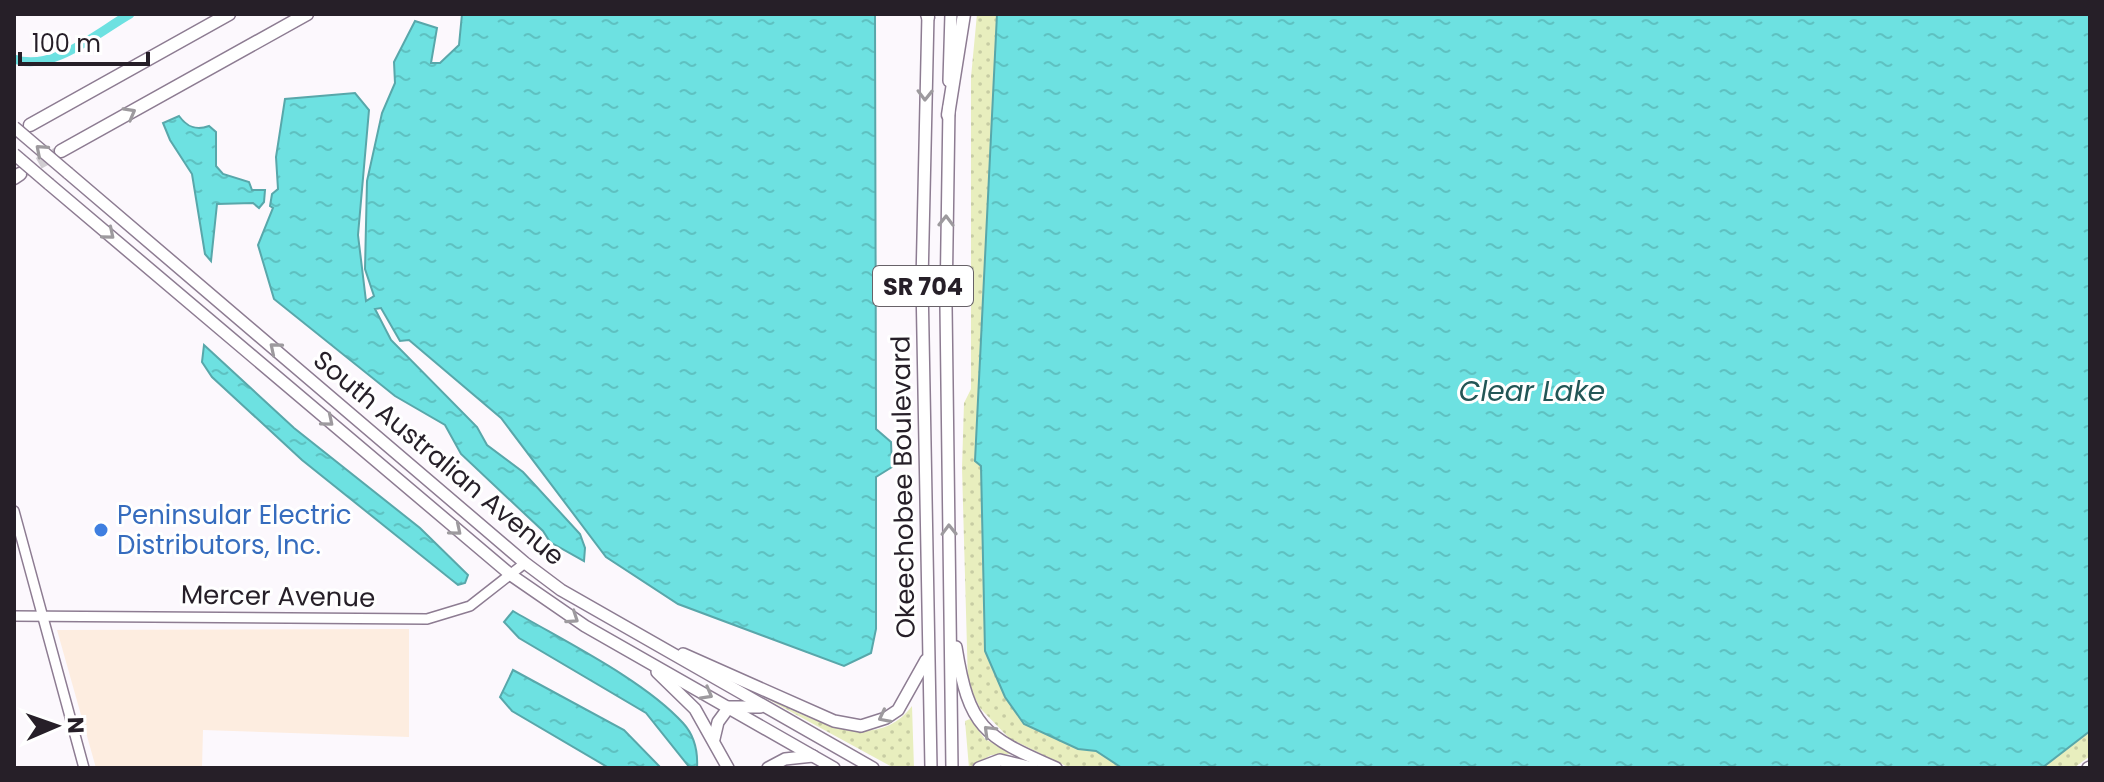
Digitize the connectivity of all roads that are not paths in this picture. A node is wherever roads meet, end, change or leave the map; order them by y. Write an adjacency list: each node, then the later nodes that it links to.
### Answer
1 (229, 14): 7 (highway)
2 (307, 14): 9 (highway, one-way to 2)
3 (951, 14): 6 (main road, Okeechobee Boulevard / SR 704)
4 (964, 14): 6 (highway)
5 (928, 15): 18 (main road, Okeechobee Boulevard / SR 704, one-way to 18)
6 (948, 115): 14 (main road, Okeechobee Boulevard / SR 704, one-way to 6)
7 (30, 125)
8 (14, 127): 12 (main road, South Australian Avenue, one-way to 8, bridge)
9 (61, 151)
10 (14, 154): 13 (main road, South Australian Avenue, one-way to 13, bridge)
11 (14, 511): 15 (street)
12 (525, 563): 13 (street, Mercer Avenue); 17 (main road, South Australian Avenue)
13 (511, 575): 15 (street, Mercer Avenue); 19 (main road, South Australian Avenue, one-way to 19)
14 (950, 608): 30 (main road, Okeechobee Boulevard / SR 704); 33 (main road, one-way to 14)
15 (42, 615): 16 (street, Mercer Avenue); 24 (street)
16 (14, 616)
17 (638, 636): 18 (main road, one-way to 17); 21 (main road, South Australian Avenue)
18 (928, 655): 29 (main road, Okeechobee Boulevard / SR 704)
19 (639, 656): 20 (main road, South Australian Avenue, one-way to 20); 22 (main road)
20 (729, 707): 21 (main road); 22 (main road); 23 (main road, South Australian Avenue)
21 (764, 707): 28 (main road, South Australian Avenue)
22 (714, 739): 25 (main road)
23 (814, 756): 26 (main road); 27 (main road, South Australian Avenue)
24 (84, 768)
25 (728, 768)
26 (768, 768)
27 (834, 768)
28 (873, 768)
29 (931, 768)
30 (952, 768)
31 (979, 768): 32 (main road)
32 (1033, 768)
33 (1056, 768)

